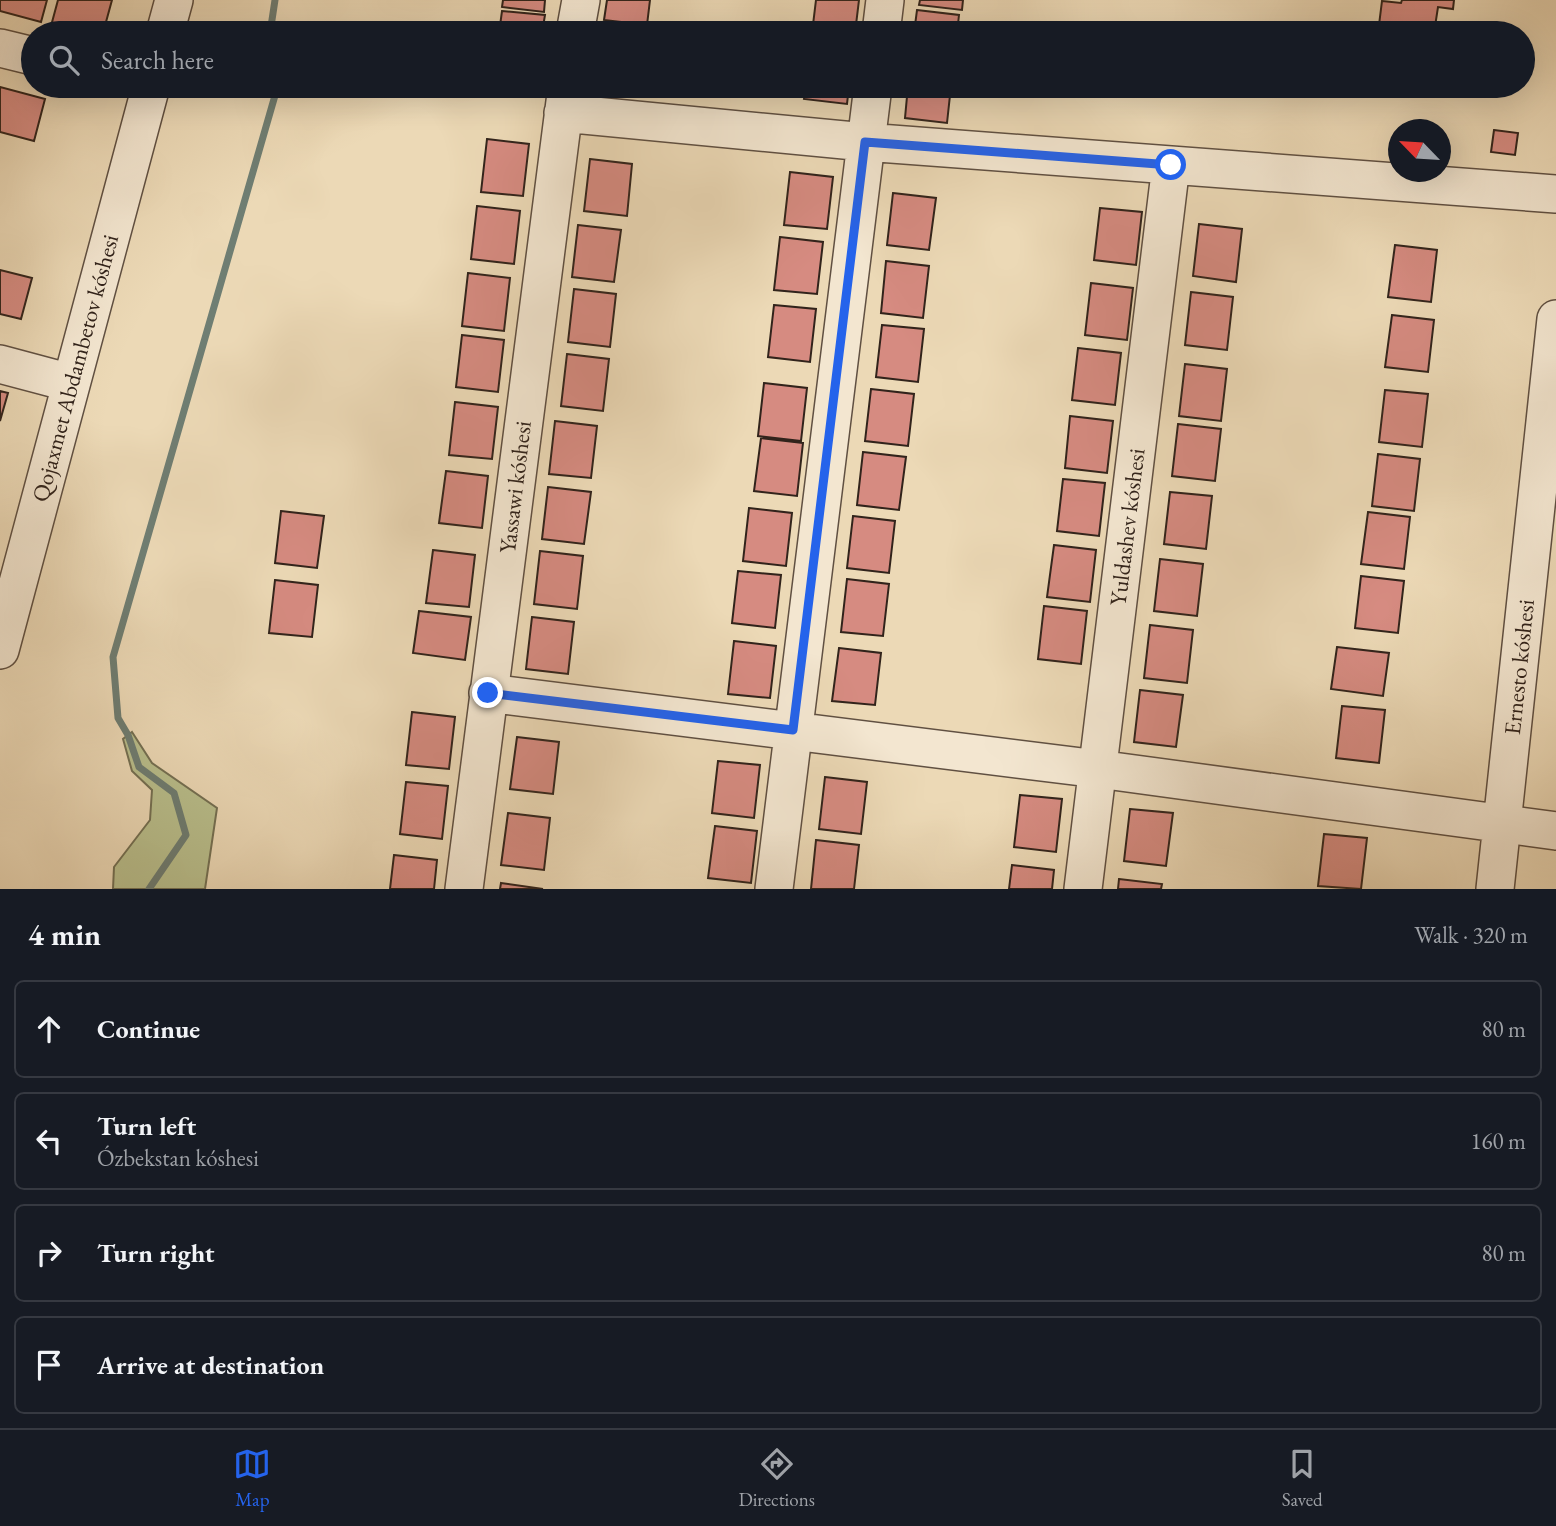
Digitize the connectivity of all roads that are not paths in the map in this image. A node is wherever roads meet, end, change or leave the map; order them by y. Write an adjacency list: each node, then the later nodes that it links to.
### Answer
1 (174, 0): 4 (street)
2 (581, 0): 5 (street)
3 (885, 0): 6 (street)
4 (168, 21)
5 (578, 21)
6 (882, 21)
7 (0, 48): 8 (street)
8 (21, 53)
9 (148, 98): 17 (street, Qojaxmet Abdambetov kóshesi)
10 (871, 98): 12 (street)
11 (565, 99): 12 (street); 19 (street, Yassawi kóshesi)
12 (865, 142): 13 (street); 20 (street)
13 (1171, 165): 14 (street); 21 (street, Yuldashev kóshesi)
14 (1556, 194)
15 (1556, 319): 22 (street, Ernesto kóshesi)
16 (0, 364): 17 (street)
17 (71, 383): 18 (street, Qojaxmet Abdambetov kóshesi)
18 (0, 650)
19 (488, 693): 20 (street); 24 (street, Yassawi kóshesi)
20 (793, 730): 21 (street); 25 (street)
21 (1098, 769): 22 (street); 26 (street, Yuldashev kóshesi)
22 (1502, 823): 23 (street); 27 (street, Ernesto kóshesi)
23 (1556, 831)
24 (464, 889)
25 (774, 889)
26 (1083, 889)
27 (1495, 889)

